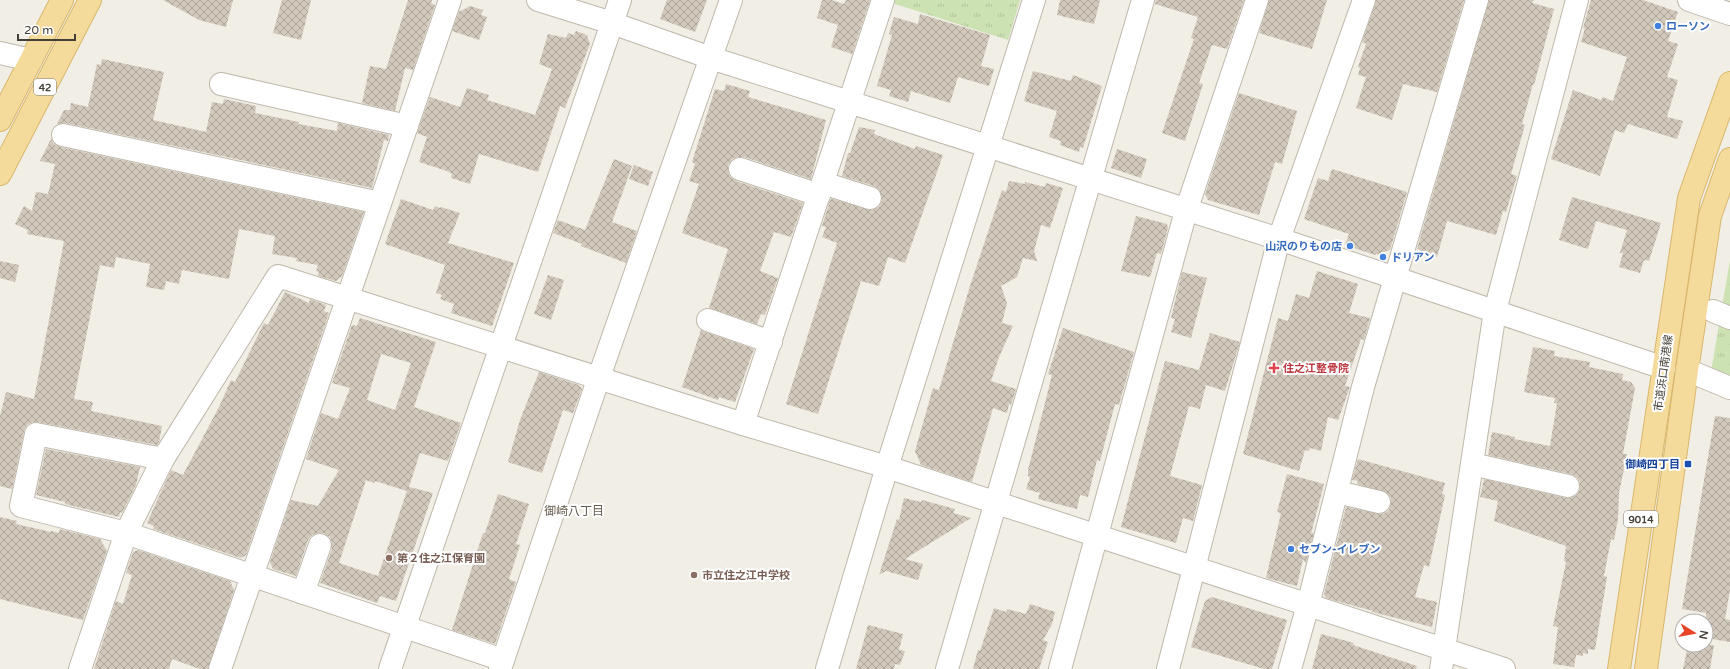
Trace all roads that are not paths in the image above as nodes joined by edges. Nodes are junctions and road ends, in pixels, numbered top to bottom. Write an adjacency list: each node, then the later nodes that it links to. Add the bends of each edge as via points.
1 (62, 0): 19 (main road, 42)
2 (90, 0): 29 (main road, 42)
3 (450, 0): 24 (street)
4 (538, 0): 16 (street)
5 (620, 0): 16 (street)
6 (731, 0): 18 (street)
7 (883, 0): 22 (street)
8 (1034, 0): 26 (street)
9 (1143, 0): 30 (street)
10 (1257, 0): 34 (street)
11 (1364, 0): 35 (street)
12 (1477, 0): 36 (street)
13 (1577, 0): 38 (street)
14 (1689, 0): 15 (street)
15 (1730, 14)
16 (612, 23): 18 (street); 41 (street)
17 (0, 53): 19 (street)
18 (711, 58): 22 (street); 44 (street)
19 (31, 60): 23 (main road, 42)
20 (1730, 83): 42 (main road, 市道浜口南港線 / 9014, via 1689,198)
21 (221, 84): 24 (street)
22 (850, 102): 26 (street); 31 (street)
23 (0, 120)
24 (407, 126): 33 (street)
25 (63, 135): 33 (street)
26 (988, 147): 30 (street); 49 (street)
27 (1730, 159): 43 (main road, 9014, via 1710,216)
28 (740, 169): 31 (street)
29 (0, 174)
30 (1091, 180): 34 (street); 53 (street)
31 (821, 189): 32 (street); 40 (street)
32 (870, 198)
33 (380, 203): 37 (street)
34 (1186, 210): 35 (street); 55 (street)
35 (1279, 239): 36 (street); 57 (street)
36 (1396, 279): 38 (street); 51 (street, via 1363,387)
37 (348, 298): 41 (street); 47 (street, via 278,276); 58 (street)
38 (1495, 311): 42 (street); 48 (street)
39 (708, 320): 40 (street)
40 (771, 342): 46 (street)
41 (502, 346): 44 (street); 61 (street)
42 (1664, 368): 73 (main road, 市道浜口南港線 / 9014)
43 (1687, 370): 45 (street); 74 (main road, 9014)
44 (599, 377): 46 (street); 63 (street)
45 (1730, 388)
46 (743, 424): 49 (street)
47 (162, 459): 54 (street); 54 (street, via 36,434 21,506)
48 (1472, 464): 50 (street); 62 (street)
49 (887, 467): 53 (street); 67 (street)
50 (1568, 486)
51 (1337, 492): 52 (street); 60 (street)
52 (1379, 502)
53 (997, 503): 55 (street); 68 (street)
54 (126, 534): 58 (street); 64 (street)
55 (1097, 536): 57 (street); 69 (street)
56 (320, 545): 59 (street)
57 (1194, 569): 60 (street); 70 (street)
58 (252, 576): 59 (street); 65 (street)
59 (303, 593): 61 (street)
60 (1308, 605): 62 (street); 71 (street)
61 (405, 627): 63 (street); 66 (street)
62 (1443, 659): 72 (street)
63 (502, 665)
64 (80, 669)
65 (220, 669)
66 (390, 669)
67 (827, 669)
68 (947, 669)
69 (1060, 669)
70 (1168, 669)
71 (1290, 669)
72 (1504, 669)
73 (1619, 669)
74 (1646, 669)

